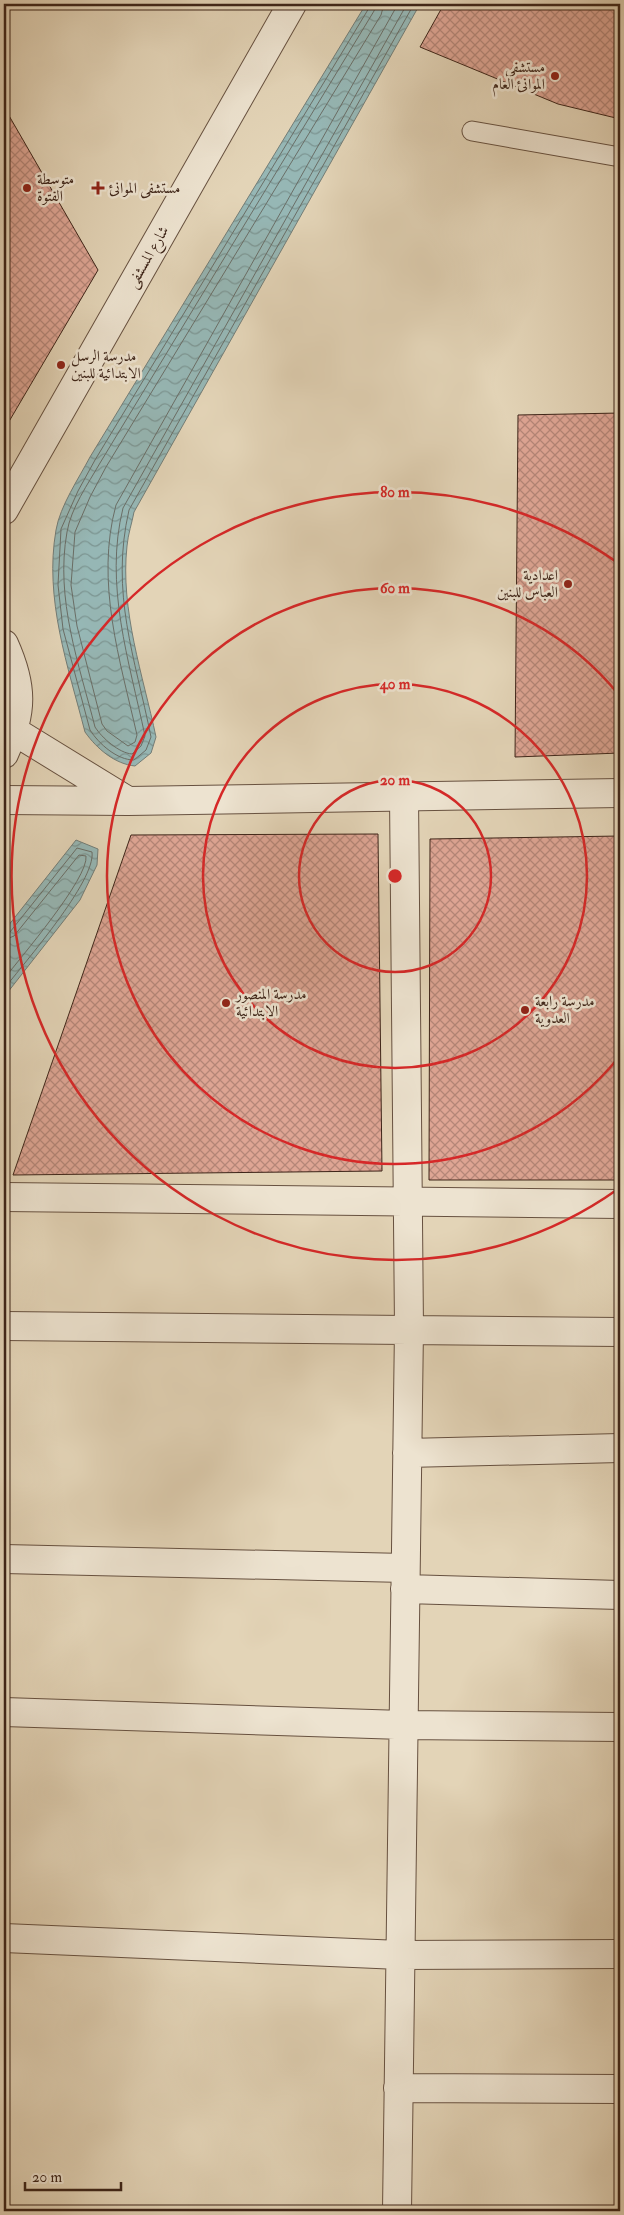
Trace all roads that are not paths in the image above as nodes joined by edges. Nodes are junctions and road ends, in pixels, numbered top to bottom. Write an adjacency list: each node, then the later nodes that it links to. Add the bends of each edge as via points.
1 (292, 4): 4 (street, شارع المسشفى)
2 (472, 131): 3 (lane)
3 (620, 157)
4 (4, 510)
5 (4, 644): 6 (street, via 15,668 19,700)
6 (9, 742): 10 (street)
7 (620, 793): 8 (street)
8 (404, 796): 10 (street); 12 (street)
9 (4, 800): 10 (street)
10 (128, 800)
11 (4, 1198): 12 (street)
12 (407, 1202): 13 (street); 15 (street)
13 (620, 1204)
14 (4, 1326): 15 (street)
15 (409, 1328): 16 (street); 18 (street)
16 (620, 1332)
17 (620, 1448): 18 (street)
18 (407, 1452): 20 (street)
19 (4, 1559): 20 (street)
20 (405, 1578): 21 (street); 23 (street)
21 (620, 1595)
22 (4, 1712): 23 (street)
23 (403, 1725): 24 (street); 27 (street)
24 (620, 1726)
25 (4, 1938): 27 (street)
26 (620, 1954): 27 (street)
27 (400, 1955): 28 (street)
28 (398, 2088): 29 (street); 30 (street)
29 (620, 2089)
30 (397, 2211)

